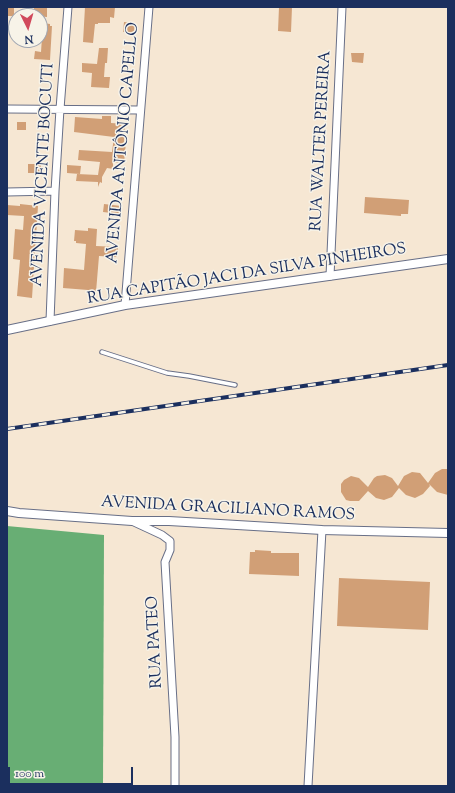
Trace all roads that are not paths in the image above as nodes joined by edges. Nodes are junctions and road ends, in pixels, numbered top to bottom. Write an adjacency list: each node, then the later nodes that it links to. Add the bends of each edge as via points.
1 (68, 7): 5 (street, AVENIDA VICENTE BOCUTI)
2 (149, 7): 6 (street, AVENIDA ANTÔNIO CAPELLO)
3 (342, 7): 10 (street, RUA WALTER PEREIRA)
4 (7, 109): 5 (street)
5 (60, 109): 6 (street); 7 (street, AVENIDA VICENTE BOCUTI)
6 (140, 110): 11 (street, AVENIDA ANTÔNIO CAPELLO)
7 (55, 191): 8 (street); 12 (street, AVENIDA VICENTE BOCUTI)
8 (7, 192)
9 (448, 259): 10 (street, RUA CAPITÃO JACI DA SILVA PINHEIROS)
10 (330, 276): 11 (street, RUA CAPITÃO JACI DA SILVA PINHEIROS)
11 (125, 305): 12 (street, RUA CAPITÃO JACI DA SILVA PINHEIROS)
12 (50, 321): 13 (street, RUA CAPITÃO JACI DA SILVA PINHEIROS)
13 (7, 330)
14 (102, 352): 15 (lane, via 167,373)
15 (235, 385)
16 (7, 511): 17 (street, AVENIDA GRACILIANO RAMOS)
17 (132, 521): 18 (street, AVENIDA GRACILIANO RAMOS); 20 (street, RUA PATEO, via 170,541 170,550 165,562 175,737)
18 (322, 530): 19 (street, AVENIDA GRACILIANO RAMOS); 21 (street)
19 (448, 533)
20 (175, 786)
21 (308, 786)

